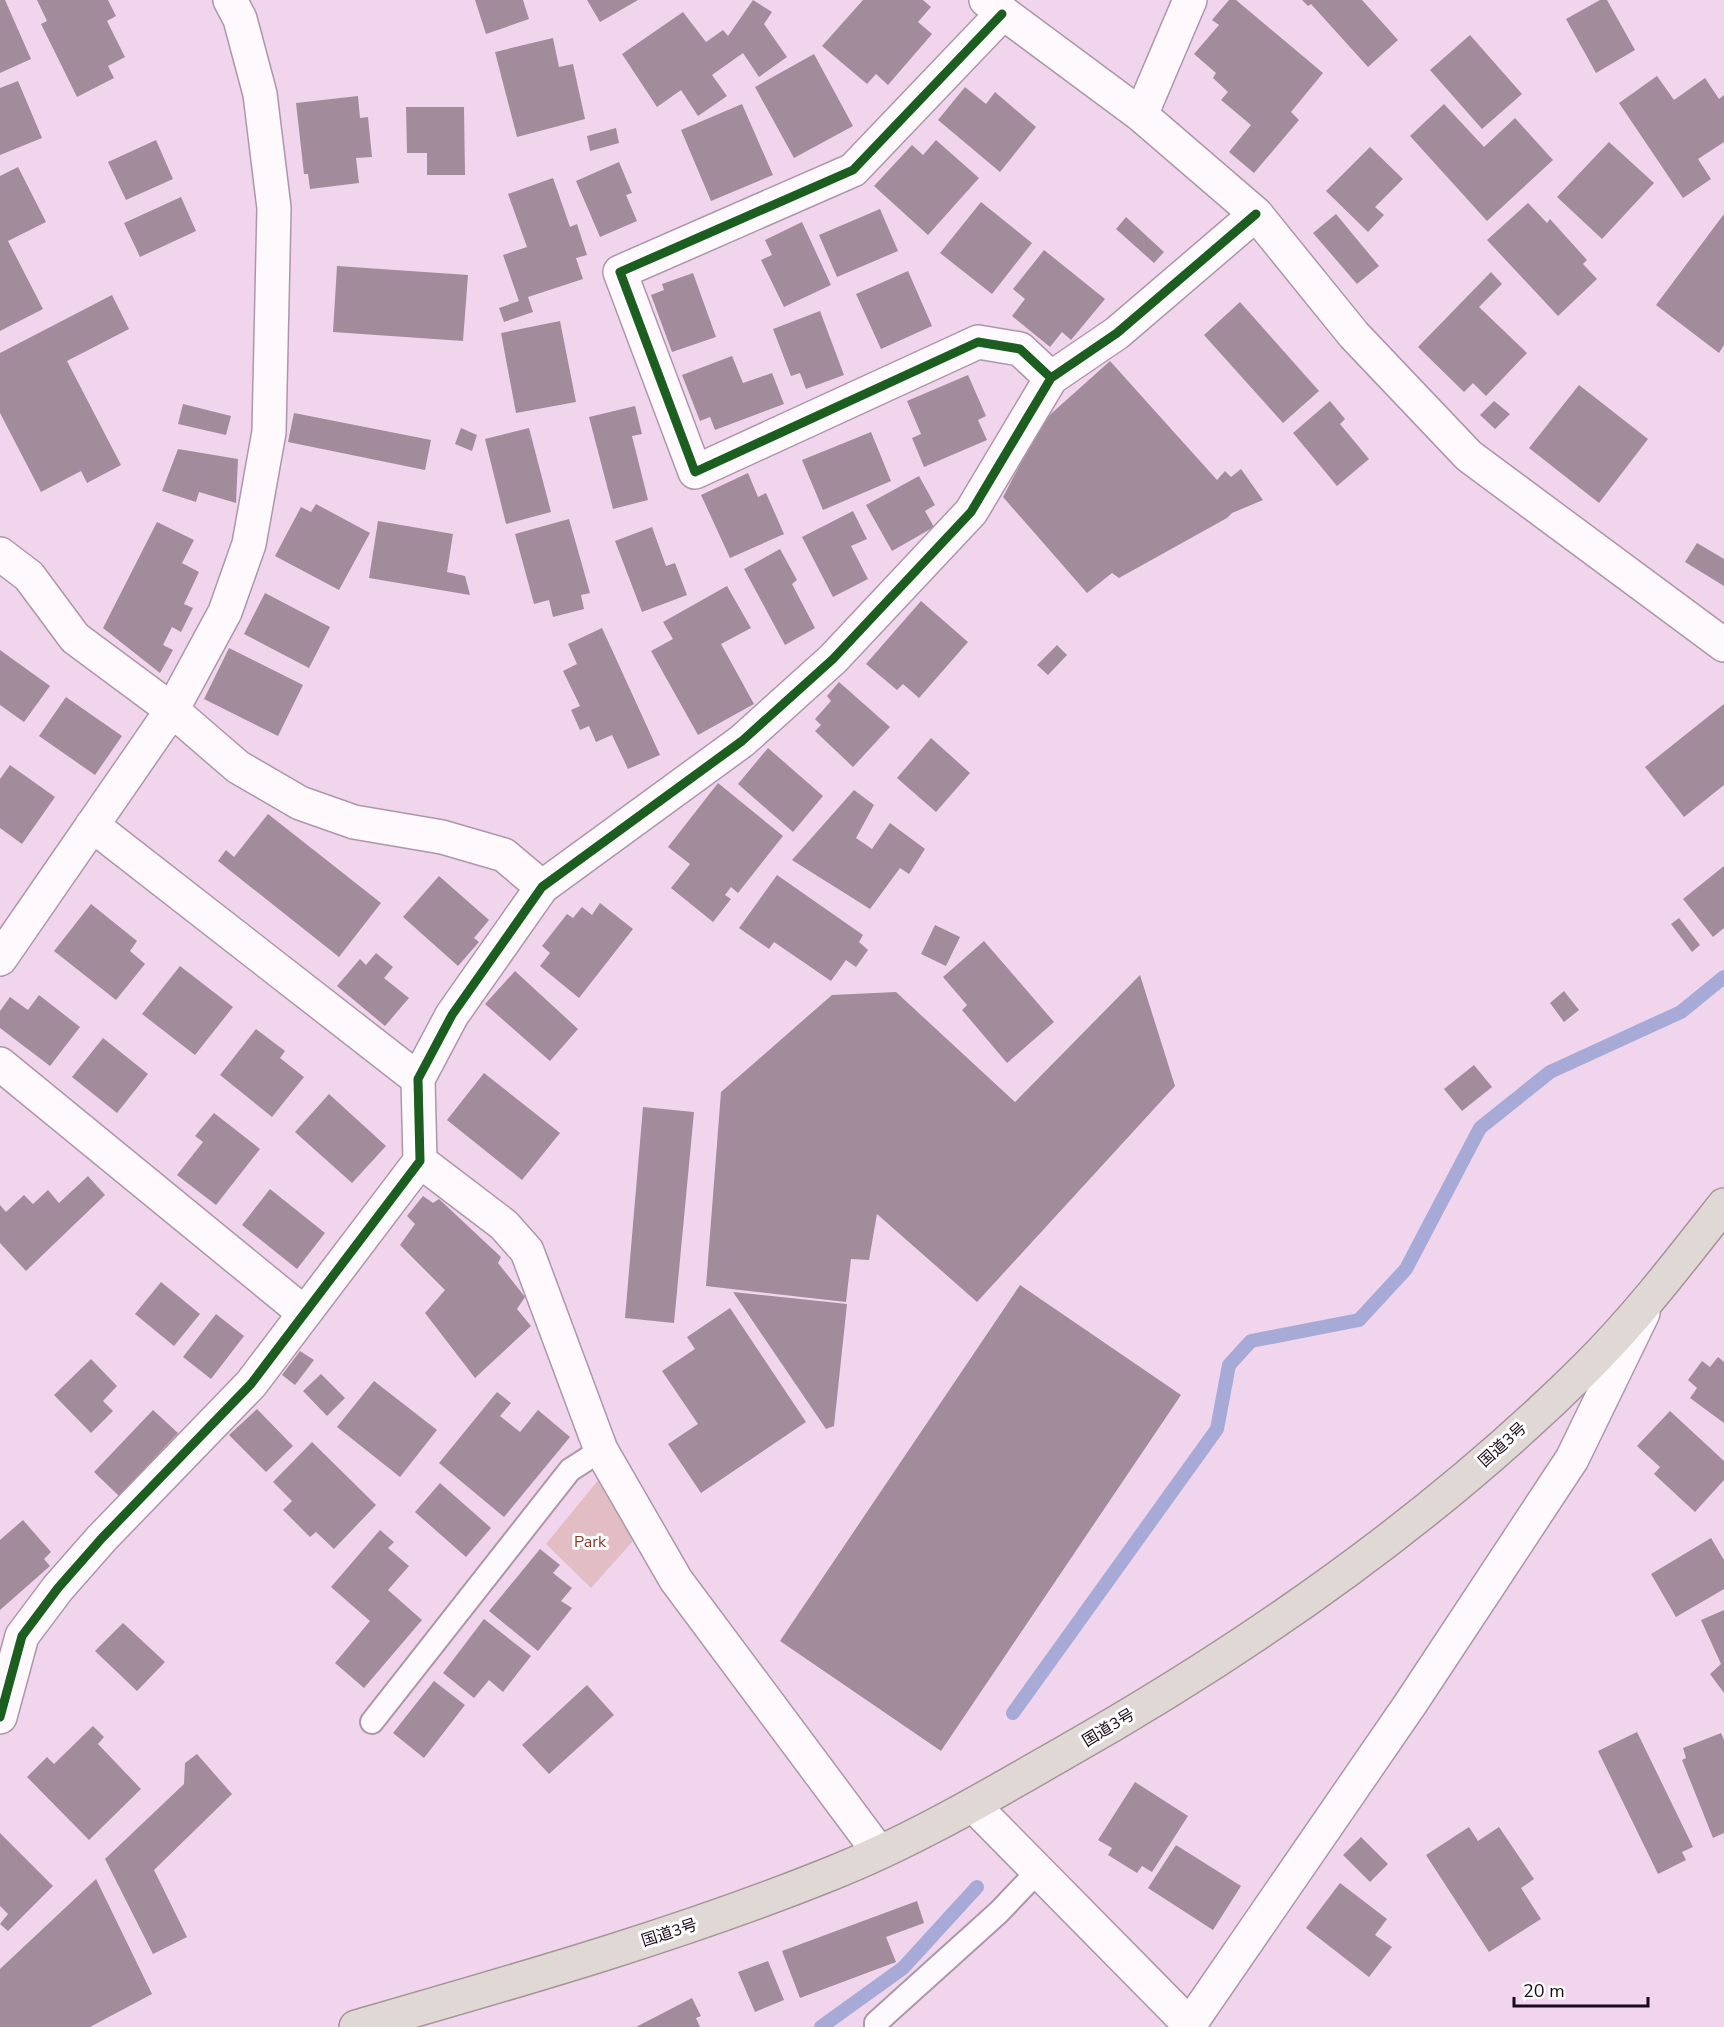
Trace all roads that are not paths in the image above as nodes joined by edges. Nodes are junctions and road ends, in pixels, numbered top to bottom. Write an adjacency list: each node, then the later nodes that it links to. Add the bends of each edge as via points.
1 (230, 0): 9 (street, via 240,19 260,94 274,208 269,432 249,544 225,612)
2 (1190, 0): 4 (street)
3 (994, 7): 4 (street); 6 (street, via 853,170 620,272 695,472 978,342 1020,349)
4 (1141, 115): 5 (street)
5 (1256, 214): 6 (street, via 1117,333); 8 (street, via 1354,335 1469,456)
6 (1051, 378): 11 (street, via 971,512 833,659 742,741)
7 (0, 554): 9 (street, via 29,576 75,638)
8 (1724, 645)
9 (172, 710): 10 (street); 11 (street, via 238,767 300,803 354,822 442,837 504,855)
10 (92, 825): 12 (street); 14 (street)
11 (542, 887): 14 (street, via 452,1015)
12 (0, 959)
13 (0, 1065): 18 (street)
14 (418, 1079): 15 (street)
15 (420, 1161): 18 (street); 19 (street, via 504,1225 527,1251)
16 (1724, 1205): 17 (highway, 国道3号)
17 (1647, 1303): 22 (highway, 国道3号, via 1587,1368 1478,1467 1355,1563 1230,1653); 25 (street, via 1572,1459)
18 (303, 1312): 20 (street, via 251,1384 102,1538 22,1636)
19 (601, 1450): 21 (lane, via 570,1470); 23 (street, via 676,1580)
20 (0, 1718)
21 (372, 1722)
22 (973, 1805): 23 (highway, 国道3号); 24 (street)
23 (878, 1851): 26 (highway, 国道3号, via 834,1873 702,1922)
24 (1038, 1871): 25 (street); 27 (lane, via 999,1912 876,2022)
25 (1190, 2026)
26 (356, 2027)
27 (876, 2027)

